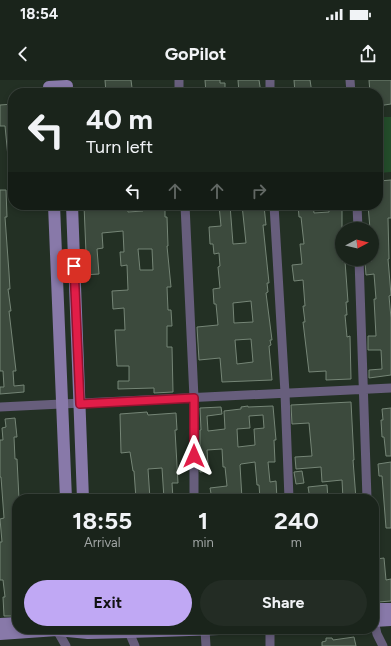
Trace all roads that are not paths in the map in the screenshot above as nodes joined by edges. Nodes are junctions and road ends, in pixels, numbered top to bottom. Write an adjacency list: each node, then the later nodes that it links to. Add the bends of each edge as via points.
1 (67, 86): 2 (main road)
2 (49, 87)
3 (54, 210): 14 (main road)
4 (72, 210): 15 (main road)
5 (184, 210): 13 (street)
6 (274, 210): 12 (street)
7 (357, 210): 8 (street)
8 (358, 222)
9 (359, 266): 11 (street)
10 (391, 388): 11 (street)
11 (364, 390): 12 (street); 21 (street)
12 (285, 394): 13 (street); 20 (street)
13 (194, 398): 15 (street); 19 (street)
14 (62, 404): 15 (street); 16 (street); 17 (main road)
15 (80, 404): 18 (main road)
16 (0, 407)
17 (66, 494)
18 (84, 494)
19 (194, 494)
20 (289, 494)
21 (367, 494)
22 (379, 609): 23 (main road)
23 (391, 609)
24 (391, 620): 25 (main road)
25 (379, 621)
26 (12, 623): 27 (main road)
27 (0, 624)
28 (12, 633): 29 (main road)
29 (0, 634)
30 (59, 634): 35 (street)
31 (130, 634): 36 (street)
32 (205, 634): 37 (street)
33 (270, 634): 38 (street)
34 (377, 634): 39 (street)
35 (66, 646)
36 (135, 646)
37 (206, 646)
38 (270, 646)
39 (383, 646)

